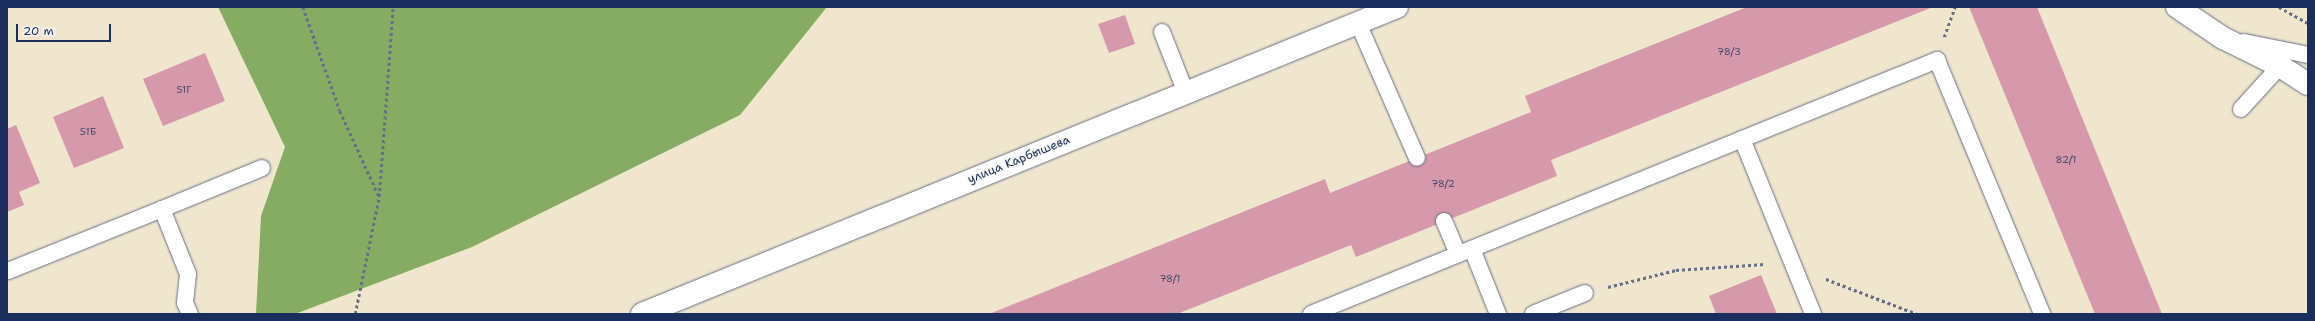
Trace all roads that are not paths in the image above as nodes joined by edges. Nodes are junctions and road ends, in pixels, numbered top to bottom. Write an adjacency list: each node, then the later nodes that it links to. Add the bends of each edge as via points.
1 (1396, 7): 3 (street, улица Карбышева)
2 (2177, 7): 5 (street)
3 (1358, 23): 9 (street, улица Карбышева); 12 (lane)
4 (1162, 32): 9 (lane)
5 (2223, 38): 6 (lane); 7 (street)
6 (2308, 55)
7 (2280, 66): 8 (street); 10 (lane)
8 (2308, 84)
9 (1186, 93): 20 (street, улица Карбышева)
10 (2241, 109)
11 (1742, 139): 16 (lane); 24 (lane); 25 (lane, via 1937,60)
12 (1417, 158)
13 (262, 168): 14 (lane)
14 (162, 209): 17 (lane); 19 (lane, via 188,274 185,303)
15 (1444, 221): 16 (lane)
16 (1465, 252): 21 (lane); 22 (lane)
17 (8, 271)
18 (1585, 292): 23 (lane)
19 (190, 314)
20 (642, 314)
21 (1311, 314)
22 (1498, 314)
23 (1533, 314)
24 (1813, 314)
25 (2042, 314)

